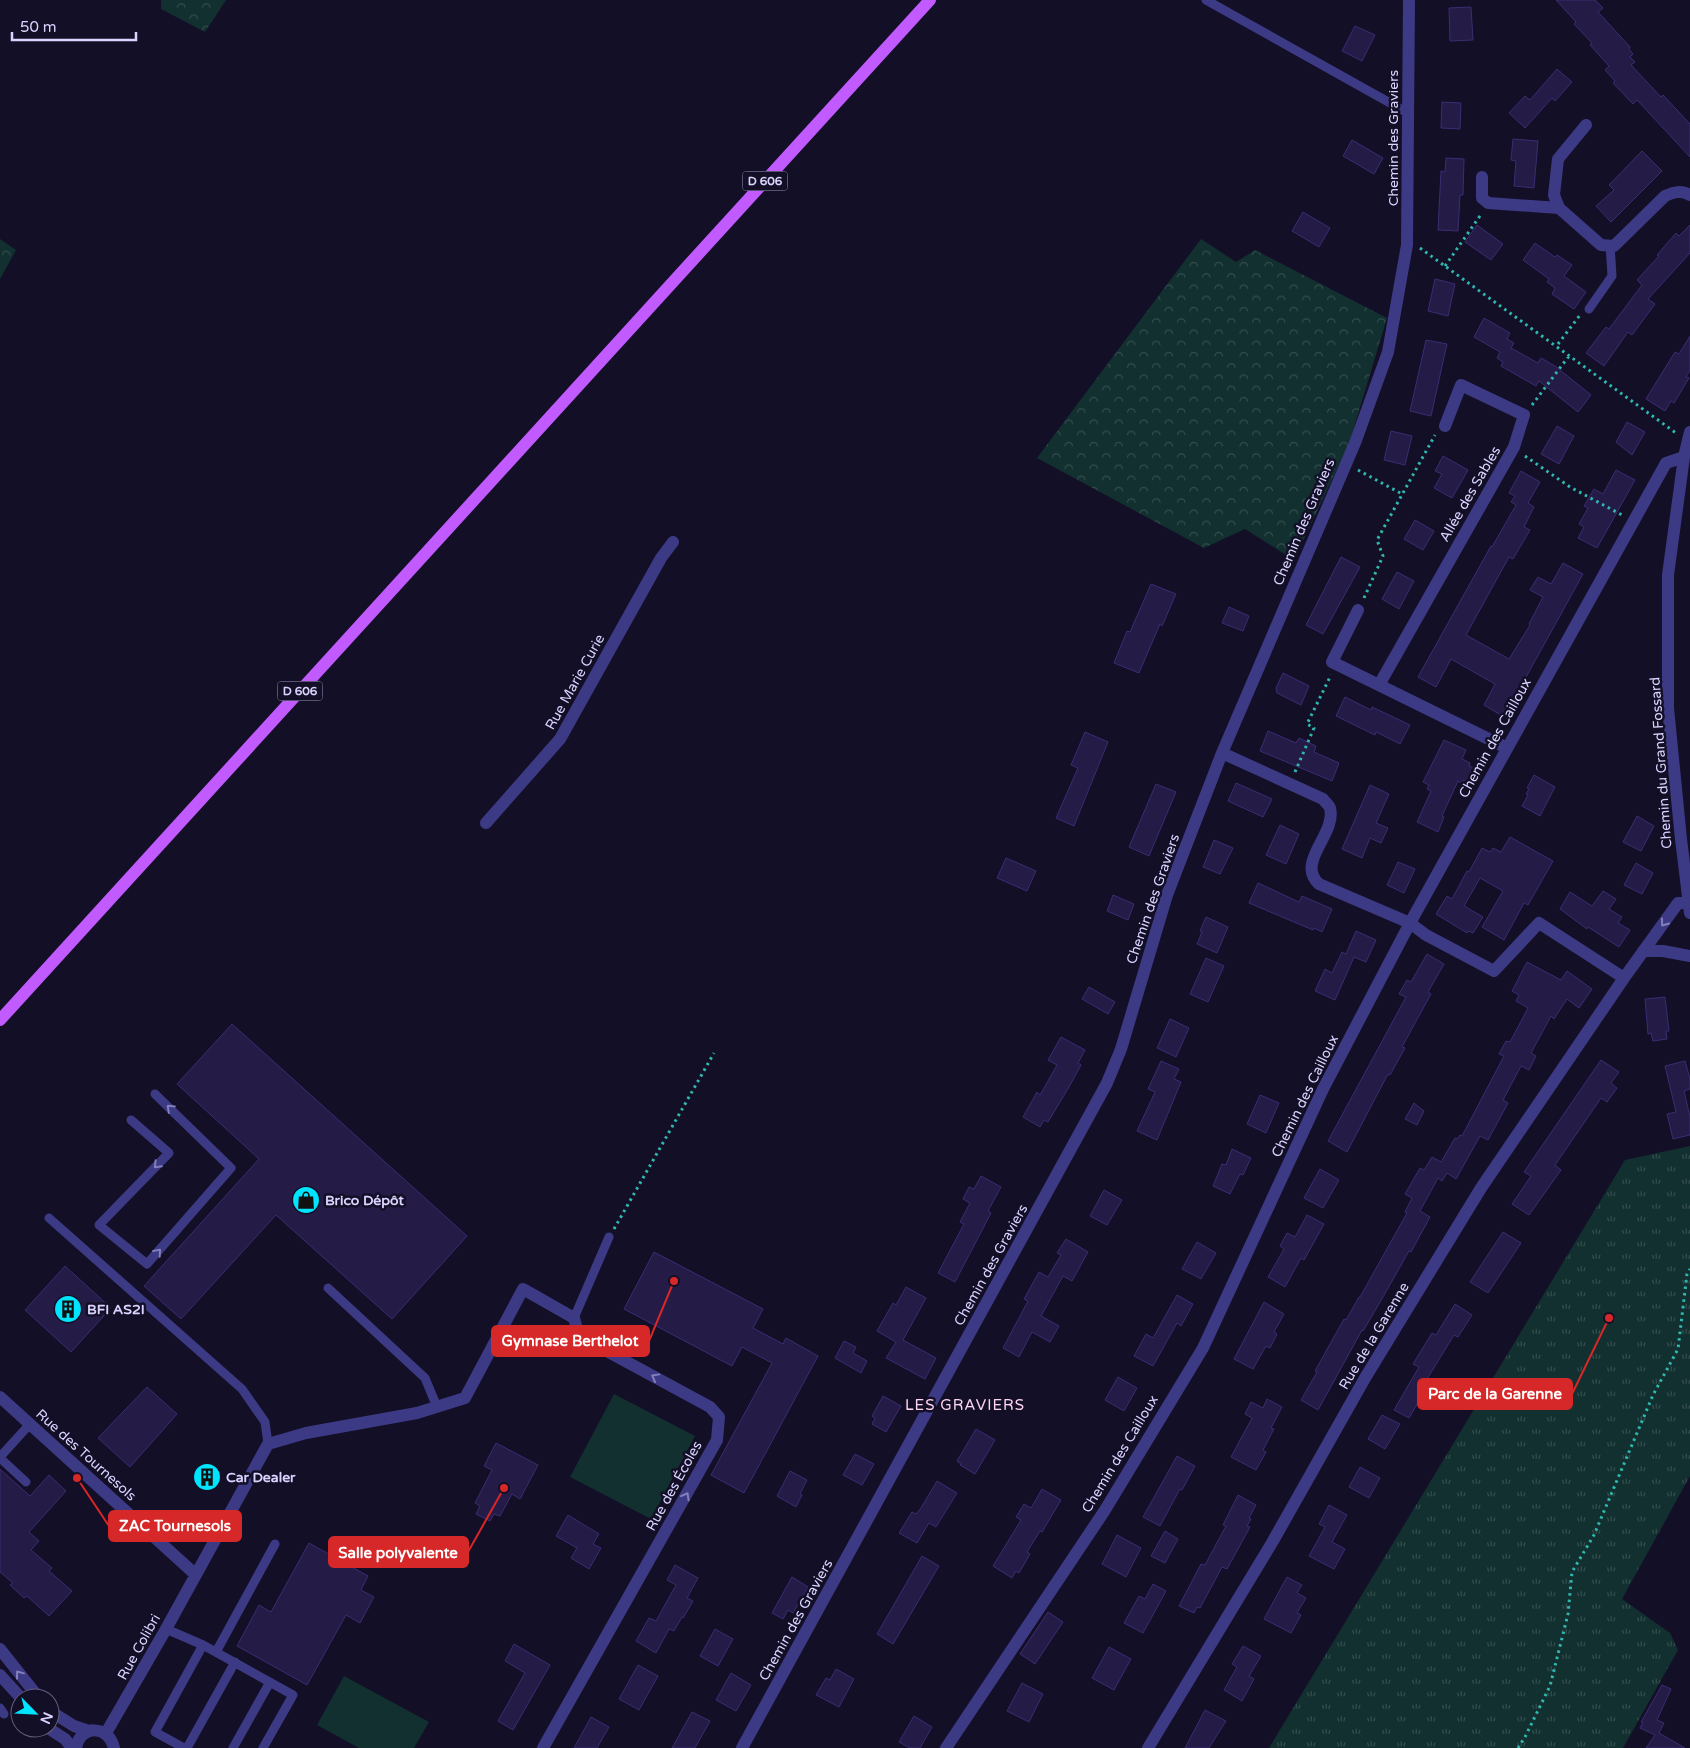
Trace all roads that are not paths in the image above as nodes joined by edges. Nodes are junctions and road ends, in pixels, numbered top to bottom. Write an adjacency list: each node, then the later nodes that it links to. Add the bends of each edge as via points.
1 (930, 0): 26 (main road, D 606)
2 (1206, 0): 4 (lane)
3 (1409, 0): 4 (street, Chemin des Graviers)
4 (1408, 113): 18 (street, Chemin des Graviers, via 1407,245 1388,352 1346,464)
5 (1586, 125): 8 (street, via 1558,159 1554,195)
6 (1482, 177): 8 (street, via 1482,198 1488,203)
7 (1690, 195): 9 (street, via 1676,191 1665,196 1614,246)
8 (1559, 208): 9 (street, via 1601,245)
9 (1610, 245): 10 (lane, via 1612,276)
10 (1588, 309)
11 (1445, 426): 16 (street, Allée des Sables, via 1461,384 1524,415 1514,448)
12 (1689, 435): 13 (street, Chemin du Grand Fossard)
13 (1684, 457): 17 (street, Chemin des Cailloux, via 1666,463); 20 (street, Chemin du Grand Fossard, via 1668,575 1668,708)
14 (673, 542): 19 (street, Rue Marie Curie, via 560,739)
15 (1358, 610): 16 (street, via 1332,662)
16 (1379, 685): 17 (street)
17 (1507, 748): 22 (street, Chemin des Cailloux)
18 (1222, 753): 22 (street, via 1323,799 1330,808 1330,820 1311,866 1312,878 1319,884); 60 (street, Chemin des Graviers, via 1167,896 1121,1049 1107,1083)
19 (486, 823)
20 (1685, 837): 21 (street, Chemin du Grand Fossard)
21 (1689, 908): 23 (street, Rue de la Garenne, one-way to 23, via 1678,903)
22 (1410, 923): 25 (street, via 1426,935 1494,970 1539,924); 61 (street, Chemin des Cailloux, via 1323,1089 1203,1348 1105,1510)
23 (1643, 951): 24 (street); 25 (street, Rue de la Garenne)
24 (1690, 956)
25 (1624, 978): 62 (street, Rue de la Garenne, via 1476,1196)
26 (0, 1020)
27 (155, 1094): 28 (lane, one-way to 27, via 169,1153 99,1224 147,1264 231,1168)
28 (131, 1120)
29 (50, 1218): 36 (lane, via 242,1389 265,1422)
30 (609, 1237): 32 (lane)
31 (328, 1288): 34 (lane, via 426,1378)
32 (574, 1318): 34 (street, via 523,1289 465,1398); 59 (street, Rue des Écoles, one-way to 32, via 717,1440 719,1417 710,1407 579,1336)
33 (0, 1397): 35 (street, Rue des Tournesols)
34 (437, 1407): 36 (street, via 306,1433)
35 (29, 1425): 37 (lane); 40 (street, Rue des Tournesols)
36 (268, 1444): 40 (street, Rue Colibri)
37 (0, 1457): 38 (lane)
38 (26, 1482)
39 (275, 1544): 44 (lane)
40 (196, 1575): 41 (street, Rue Colibri)
41 (166, 1629): 42 (lane); 52 (street, Rue Colibri)
42 (203, 1645): 44 (lane); 56 (lane, via 155,1732)
43 (0, 1649): 49 (street, one-way to 43)
44 (216, 1652): 45 (lane)
45 (234, 1662): 47 (lane); 56 (lane)
46 (0, 1675): 48 (street)
47 (270, 1682): 57 (lane); 58 (lane, via 293,1695)
48 (11, 1688)
49 (31, 1688)
50 (60, 1717): 51 (street)
51 (89, 1731): 52 (street); 54 (street, via 83,1734)
52 (106, 1733): 55 (street)
53 (60, 1736): 54 (street)
54 (74, 1748)
55 (114, 1748)
56 (185, 1748)
57 (233, 1748)
58 (263, 1748)
59 (543, 1748)
60 (742, 1748)
61 (946, 1748)
62 (1148, 1748)

